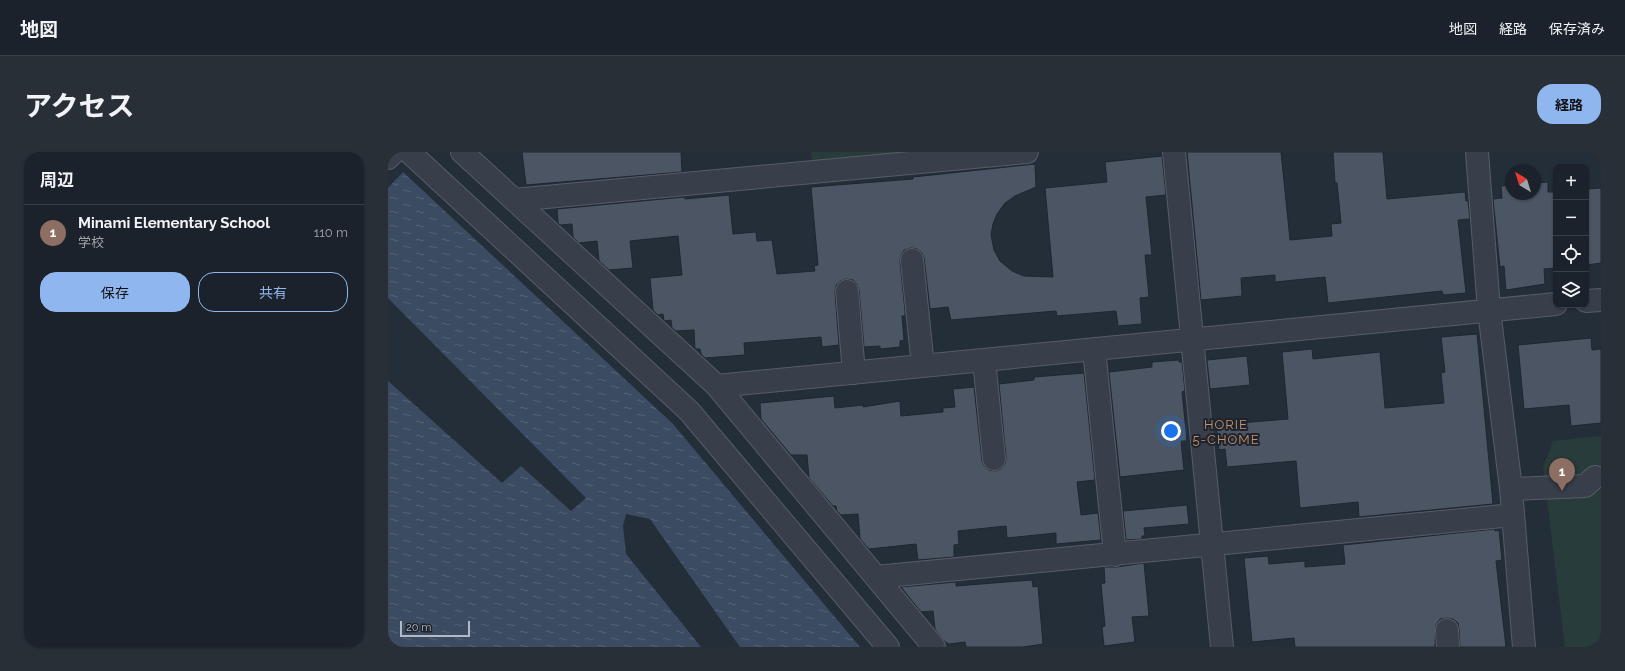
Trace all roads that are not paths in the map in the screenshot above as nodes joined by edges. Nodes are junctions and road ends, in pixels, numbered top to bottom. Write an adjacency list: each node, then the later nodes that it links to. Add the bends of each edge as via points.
1 (394, 152): 7 (street)
2 (409, 152): 28 (street, via 689,410)
3 (462, 152): 8 (street)
4 (1027, 152): 8 (street)
5 (1174, 152): 15 (street)
6 (1477, 152): 14 (street)
7 (388, 158)
8 (514, 200): 20 (street)
9 (912, 260): 18 (street)
10 (847, 291): 19 (street)
11 (1601, 300): 12 (street)
12 (1589, 301)
13 (1553, 304): 14 (street)
14 (1489, 310): 15 (street); 23 (street)
15 (1192, 339): 16 (street); 25 (street)
16 (1094, 349): 17 (street); 26 (street)
17 (984, 360): 18 (street); 21 (street)
18 (923, 366): 19 (street)
19 (854, 372): 20 (street)
20 (717, 386): 27 (street)
21 (994, 460)
22 (1595, 477): 23 (street, via 1585,486)
23 (1511, 489): 24 (street)
24 (1513, 515): 25 (street); 31 (street)
25 (1212, 546): 26 (street); 30 (street)
26 (1115, 555): 27 (street)
27 (876, 577): 29 (street)
28 (888, 647)
29 (934, 647)
30 (1222, 647)
31 (1524, 647)

